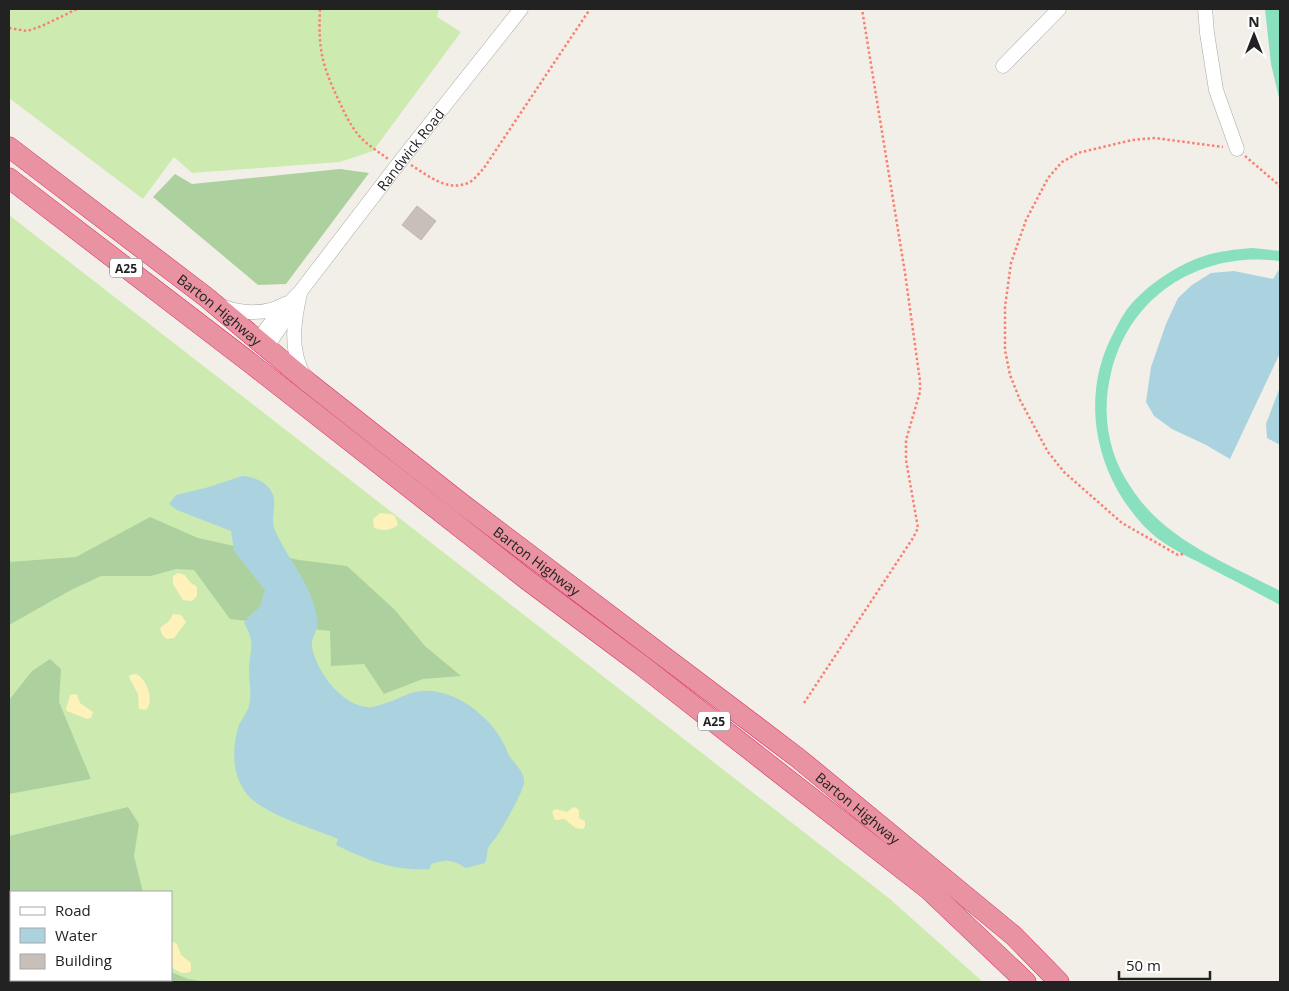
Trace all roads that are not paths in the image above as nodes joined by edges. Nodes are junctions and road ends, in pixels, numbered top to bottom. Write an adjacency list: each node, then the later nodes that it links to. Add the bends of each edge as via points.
1 (521, 9): 8 (street, Randwick Road)
2 (1059, 9): 4 (street)
3 (1205, 9): 6 (street, via 1216,90)
4 (1003, 66)
5 (9, 147): 9 (highway, Barton Highway / A25)
6 (1237, 149)
7 (9, 178): 11 (highway, Barton Highway / A25)
8 (300, 292): 9 (street, via 282,306 256,312 229,309); 10 (street, Randwick Road, via 286,320); 12 (street, via 294,341 297,362)
9 (206, 297): 10 (highway, Barton Highway / A25)
10 (262, 343): 11 (highway, Randwick Road); 12 (highway, Barton Highway / A25)
11 (248, 361): 13 (highway, Barton Highway / A25, via 928,889)
12 (306, 380): 14 (highway, Barton Highway / A25, via 461,503 798,758 1014,936)
13 (1026, 982)
14 (1059, 982)

